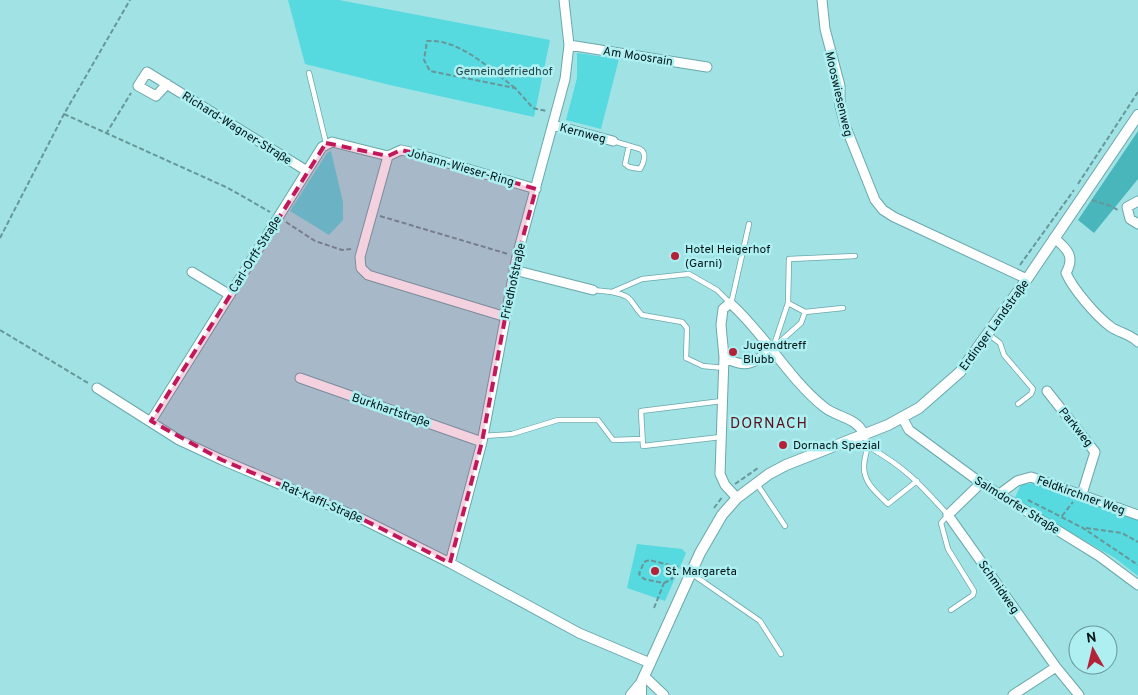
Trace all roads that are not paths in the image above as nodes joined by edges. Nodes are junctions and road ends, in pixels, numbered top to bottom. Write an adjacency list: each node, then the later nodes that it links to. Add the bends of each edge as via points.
1 (564, 0): 3 (street, Friedhofstraße)
2 (822, 0): 22 (street, Mooswiesenweg, via 825,29 840,86 844,125 875,200 1001,261)
3 (569, 45): 4 (street, Am Moosrain); 8 (street, Friedhofstraße, via 565,79)
4 (707, 67)
5 (309, 74): 10 (lane)
6 (167, 84): 6 (street, Richard-Wagner-Straße, via 147,72 138,86 156,96); 13 (street, Richard-Wagner-Straße)
7 (1138, 114): 18 (street, Erdinger Landstraße, via 1079,191)
8 (553, 125): 9 (street, Kernweg); 14 (street, Friedhofstraße)
9 (613, 141): 11 (lane)
10 (326, 143): 12 (street, via 340,143); 13 (street, Carl-Orff-Straße)
11 (629, 146): 11 (lane, via 644,152 640,169 625,164)
12 (388, 156): 14 (street, Johann-Wieser-Ring, via 401,150 410,152); 30 (street, Johann-Wieser-Ring, via 361,252 361,268 368,275)
13 (307, 171): 25 (street, Carl-Orff-Straße)
14 (536, 189): 20 (street, Friedhofstraße)
15 (1138, 201): 17 (street, via 1127,208 1130,219)
16 (749, 224): 26 (lane)
17 (1138, 224)
18 (1054, 238): 22 (street, Erdinger Landstraße); 32 (street, via 1071,256 1066,273 1071,284 1112,327)
19 (855, 256): 27 (lane, via 789,260)
20 (514, 270): 23 (street); 30 (street, Friedhofstraße)
21 (192, 272): 25 (street)
22 (1027, 279): 31 (street, Erdinger Landstraße)
23 (594, 290): 24 (lane)
24 (612, 292): 26 (lane, via 642,279 689,274 717,290); 35 (lane, via 626,295 642,315 682,322 687,328 686,358 703,366)
25 (230, 295): 42 (street, Carl-Orff-Straße)
26 (730, 303): 33 (street, via 750,320); 34 (street, via 723,310 722,317)
27 (788, 304): 29 (lane); 33 (lane)
28 (843, 308): 29 (lane)
29 (805, 312): 33 (lane, via 801,323)
30 (506, 317): 45 (street, Friedhofstraße)
31 (988, 334): 40 (lane, via 1000,343 1004,355 1033,389); 41 (street, Erdinger Landstraße, via 960,372 923,405)
32 (1138, 342)
33 (773, 348): 34 (street, via 756,362 737,365); 43 (street, via 781,364 826,408 848,418 861,427)
34 (724, 357): 35 (street)
35 (724, 368): 39 (street)
36 (300, 378): 45 (street, Burkhartstraße)
37 (97, 388): 42 (street, Rat-Kaffl-Straße)
38 (1047, 391): 51 (street, Parkweg, via 1096,452)
39 (722, 401): 44 (street); 46 (lane, via 641,410)
40 (1018, 404)
41 (902, 417): 43 (street, Erdinger Landstraße); 50 (street, Salmdorfer Straße, via 909,430)
42 (151, 421): 57 (street, Rat-Kaffl-Straße, via 179,440 362,519)
43 (864, 434): 47 (lane); 49 (street, Erdinger Landstraße, via 786,465)
44 (721, 437): 46 (lane, via 642,446); 53 (street, via 720,474)
45 (482, 439): 46 (lane, via 558,420 598,420 613,440); 57 (street, Friedhofstraße)
46 (642, 439)
47 (869, 447): 48 (lane, via 894,461); 48 (lane, via 864,465 868,482 888,504)
48 (917, 481): 54 (lane)
49 (756, 483): 53 (street, Erdinger Landstraße); 56 (lane)
50 (981, 483): 52 (street, Salmdorfer Straße); 54 (street)
51 (1081, 494): 52 (street, Feldkirchner Weg, via 1031,477 1016,481); 55 (street, Feldkirchner Weg)
52 (998, 495): 59 (street, Salmdorfer Straße, via 1099,556)
53 (737, 498): 58 (street, Erdinger Landstraße, via 710,534)
54 (948, 515): 60 (lane, via 941,523 948,549 974,591); 63 (street, Schmidweg)
55 (1138, 515)
56 (785, 526)
57 (450, 563): 62 (street, Rat-Kaffl-Straße, via 579,633)
58 (690, 574): 61 (lane, via 760,621); 62 (street, Erdinger Landstraße)
59 (1138, 586)
60 (951, 610)
61 (781, 654)
62 (650, 663): 64 (street, Erdinger Landstraße)
63 (1056, 667): 68 (street); 69 (street, Schmidweg)
64 (643, 679): 65 (street, Erdinger Landstraße); 66 (street, Erdinger Landstraße); 67 (street)
65 (631, 695)
66 (642, 695)
67 (664, 695)
68 (1013, 695)
69 (1079, 695)

